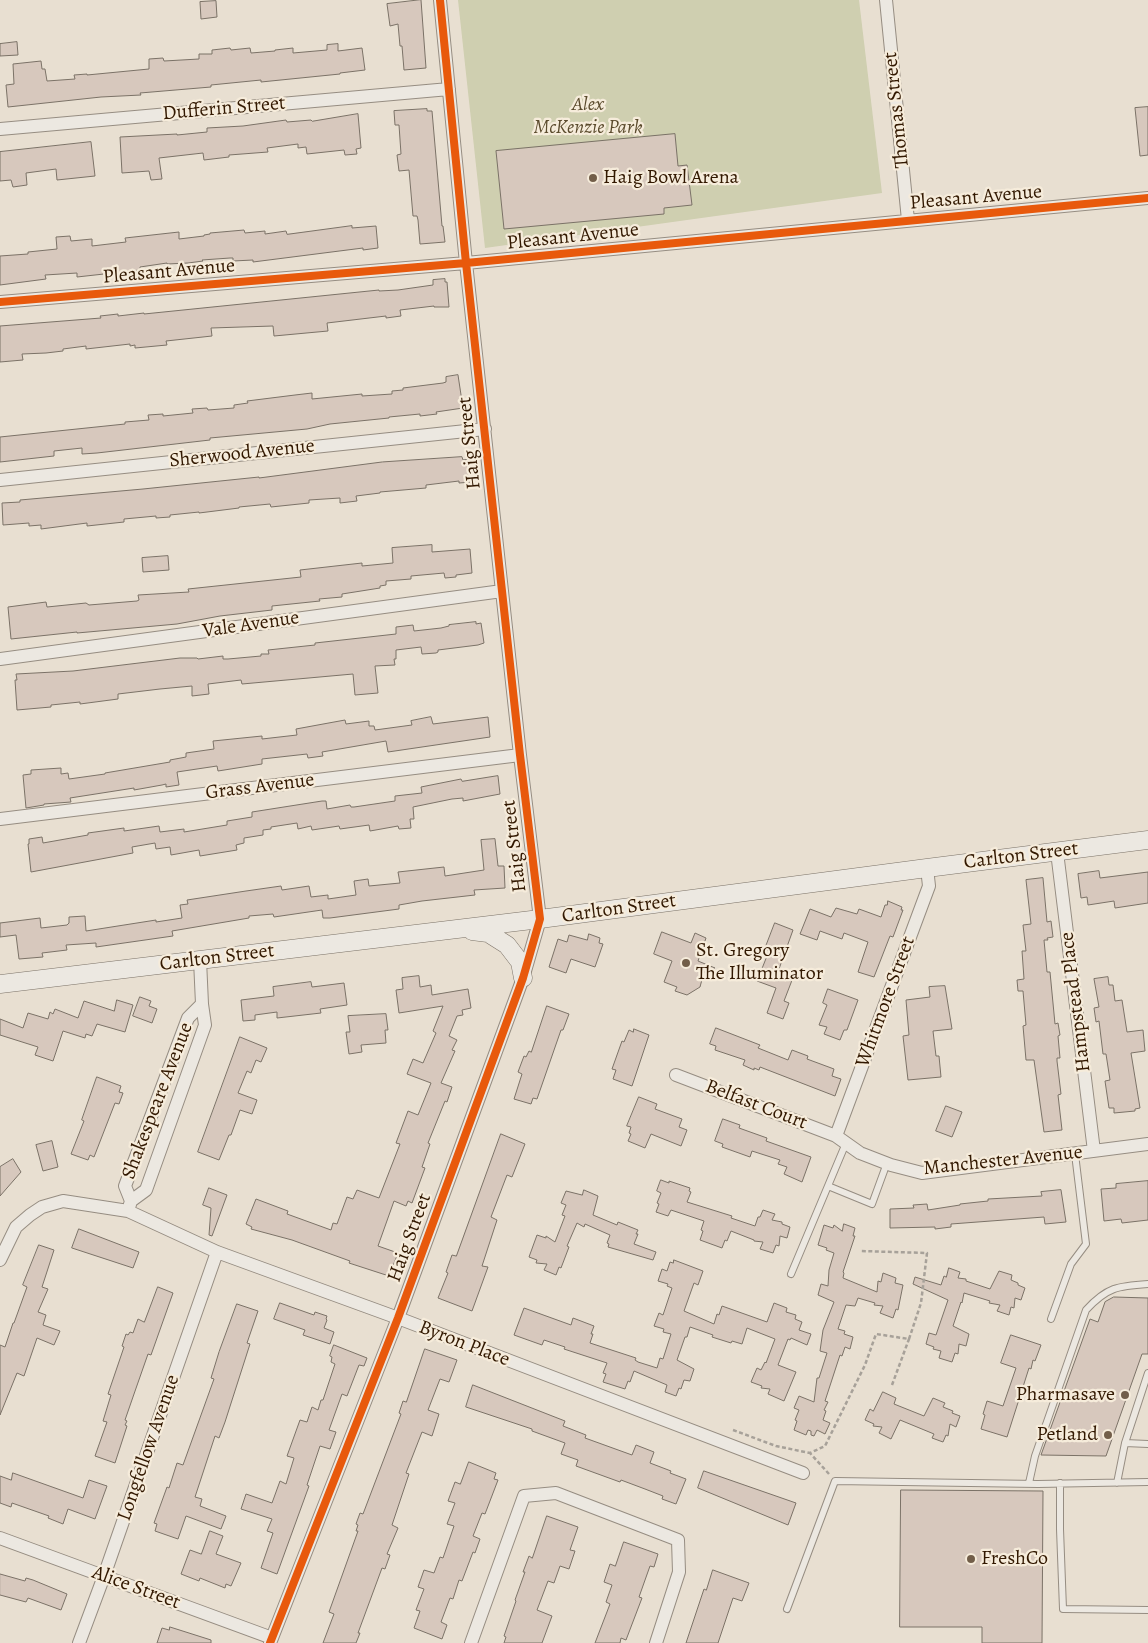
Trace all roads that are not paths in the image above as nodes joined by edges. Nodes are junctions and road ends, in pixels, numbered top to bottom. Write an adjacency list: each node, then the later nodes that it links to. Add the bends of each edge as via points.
1 (440, 0): 3 (street, Haig Street)
2 (886, 0): 6 (street, Thomas Street)
3 (448, 89): 4 (street, Dufferin Street); 7 (street, Haig Street)
4 (0, 129)
5 (1148, 198): 6 (street, Pleasant Avenue)
6 (908, 220): 7 (street, Pleasant Avenue)
7 (466, 263): 8 (street, Pleasant Avenue); 9 (street, Haig Street)
8 (0, 302)
9 (484, 429): 10 (street, Sherwood Avenue); 11 (street, Haig Street)
10 (0, 480)
11 (502, 591): 12 (street, Vale Avenue); 13 (street, Haig Street)
12 (0, 659)
13 (520, 754): 14 (street, Grass Avenue); 18 (street, Haig Street)
14 (0, 819)
15 (1148, 840): 16 (main road, Carlton Street)
16 (1057, 852): 17 (main road, Carlton Street); 27 (street, Hampstead Place)
17 (927, 868): 18 (main road, Carlton Street); 25 (street, Whitmore Street, via 929,886)
18 (540, 919): 19 (main road, Carlton Street); 21 (street, Haig Street)
19 (454, 929): 20 (main road, Carlton Street); 21 (main road, via 488,933 507,945 520,962)
20 (200, 960): 22 (main road, Carlton Street); 23 (street, Shakespeare Avenue)
21 (523, 978): 36 (street, Haig Street)
22 (0, 984)
23 (202, 1004): 31 (street, Shakespeare Avenue, via 205,1025 146,1190); 31 (street, Shakespeare Avenue, via 188,1018 125,1186)
24 (676, 1075): 25 (street, Belfast Court)
25 (841, 1140): 29 (street, Manchester Avenue, via 860,1153); 30 (lane)
26 (1148, 1144): 27 (street, Manchester Avenue)
27 (1094, 1151): 28 (street, Manchester Avenue)
28 (1075, 1154): 29 (street, Manchester Avenue, via 922,1173); 37 (lane, via 1086,1244 1071,1264)
29 (887, 1163): 30 (lane, via 872,1204)
30 (828, 1186): 34 (lane)
31 (130, 1206): 32 (street, Byron Place); 33 (street, via 63,1201 42,1207 16,1227)
32 (217, 1252): 36 (street, Byron Place); 49 (street, Longfellow Avenue)
33 (0, 1260)
34 (791, 1274)
35 (1148, 1284): 45 (lane, via 1121,1286 1108,1291 1086,1310 1035,1456)
36 (398, 1318): 43 (street, Byron Place); 52 (street, Haig Street)
37 (1051, 1319)
38 (1148, 1373): 39 (lane)
39 (1139, 1404): 40 (lane); 41 (lane)
40 (1148, 1404)
41 (1125, 1443): 42 (lane); 47 (lane)
42 (1148, 1444)
43 (803, 1473)
44 (1148, 1482): 47 (lane)
45 (1029, 1483): 46 (lane); 50 (lane, via 835,1481)
46 (1060, 1483): 47 (lane); 51 (lane, via 1063,1609)
47 (1117, 1483)
48 (0, 1538): 49 (street, Alice Street)
49 (104, 1576): 52 (street, Alice Street); 53 (street, Longfellow Avenue)
50 (788, 1609)
51 (1148, 1610)
52 (271, 1640)
53 (79, 1643)
54 (471, 1643): 55 (street, via 524,1496 556,1493 678,1540 678,1572)
55 (656, 1643)

